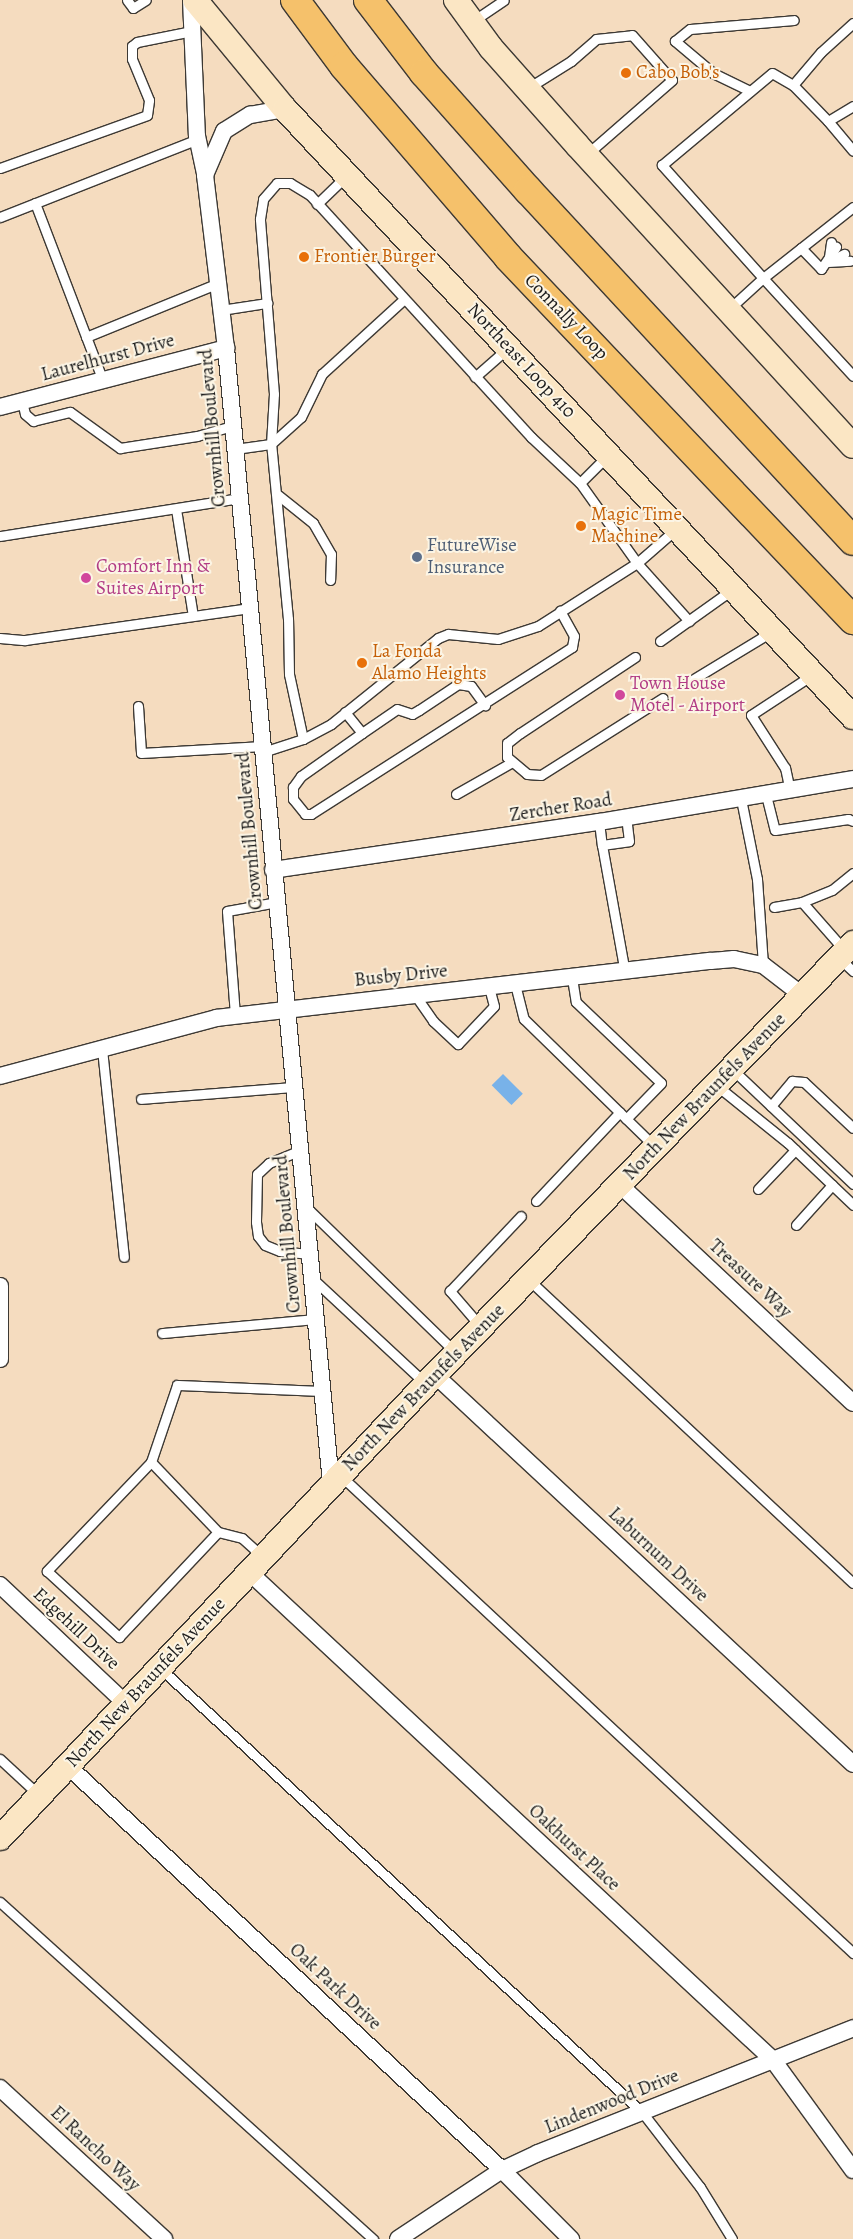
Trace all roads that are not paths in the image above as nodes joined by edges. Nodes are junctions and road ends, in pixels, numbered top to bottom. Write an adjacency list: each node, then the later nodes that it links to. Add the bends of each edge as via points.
1 (127, 0): 2 (lane, via 133,8)
2 (146, 0)
3 (191, 0): 12 (street, Crownhill Boulevard)
4 (195, 0): 17 (main road, Northeast Loop 410)
5 (295, 0): 65 (highway, Connally Loop, via 344,66 508,257)
6 (368, 0): 58 (highway, via 424,73 528,190)
7 (456, 0): 10 (main road)
8 (504, 0): 10 (lane)
9 (794, 20): 15 (lane, via 690,29 675,41 713,73)
10 (472, 21): 14 (main road)
11 (853, 23): 13 (lane, via 821,52)
12 (192, 32): 19 (street, Crownhill Boulevard); 22 (lane, via 137,42 132,46 132,60 149,100 147,115)
13 (793, 85): 15 (lane, via 772,73); 18 (lane)
14 (527, 88): 21 (main road); 21 (lane, via 571,61 596,39 632,35 672,80)
15 (750, 91): 33 (lane, via 662,165)
16 (853, 106): 18 (lane)
17 (285, 109): 23 (street, via 250,115 224,131); 24 (main road, Northeast Loop 410)
18 (828, 121): 20 (lane)
19 (198, 139): 23 (street, Crownhill Boulevard); 25 (lane)
20 (853, 151)
21 (586, 155): 38 (main road)
22 (0, 168)
23 (205, 174): 34 (street, Crownhill Boulevard)
24 (347, 175): 26 (lane); 41 (main road, Northeast Loop 410)
25 (35, 204): 28 (lane); 39 (lane)
26 (317, 204): 35 (lane); 36 (lane, via 290,183 277,183 263,198 260,219)
27 (853, 207): 30 (lane)
28 (0, 217)
29 (834, 245): 32 (lane)
30 (801, 248): 32 (lane, via 821,269); 33 (lane)
31 (847, 258): 32 (lane)
32 (828, 262)
33 (763, 278): 38 (lane); 42 (lane)
34 (218, 283): 37 (street, Crownhill Boulevard); 39 (lane)
35 (404, 299): 43 (lane); 48 (lane, via 322,374 302,417)
36 (267, 304): 37 (lane); 48 (lane, via 274,394)
37 (221, 310): 40 (street, Crownhill Boulevard)
38 (728, 310): 49 (main road)
39 (86, 337): 44 (lane)
40 (226, 348): 44 (street, Laurelhurst Drive); 47 (street, Crownhill Boulevard)
41 (508, 348): 43 (lane); 51 (main road, Northeast Loop 410)
42 (853, 376)
43 (475, 377): 52 (lane)
44 (103, 381): 45 (street, Laurelhurst Drive)
45 (22, 401): 46 (street, Laurelhurst Drive); 47 (lane, via 25,414 33,421 70,412 120,448 197,436)
46 (0, 407)
47 (233, 426): 50 (street, Crownhill Boulevard)
48 (271, 444): 50 (lane); 53 (lane)
49 (853, 446)
50 (235, 449): 54 (street, Crownhill Boulevard)
51 (609, 454): 52 (lane); 56 (main road, Northeast Loop 410)
52 (580, 483): 59 (lane)
53 (278, 495): 60 (lane, via 314,523 330,554); 79 (lane, via 289,674)
54 (240, 498): 55 (lane); 62 (street, Crownhill Boulevard)
55 (176, 509): 57 (lane); 64 (lane)
56 (678, 527): 59 (lane); 61 (main road, Northeast Loop 410)
57 (0, 536)
58 (853, 539)
59 (637, 563): 63 (lane); 66 (lane)
60 (330, 580)
61 (736, 588): 66 (lane); 67 (main road, Northeast Loop 410)
62 (250, 608): 64 (lane); 80 (street, Crownhill Boulevard)
63 (560, 612): 74 (lane, via 574,636 572,647); 76 (lane, via 538,626 498,639 443,636)
64 (193, 616): 68 (lane, via 25,640)
65 (853, 620)
66 (689, 621): 69 (lane)
67 (774, 630): 71 (main road, Northeast Loop 410); 72 (lane)
68 (0, 638)
69 (660, 641)
70 (635, 657): 81 (lane, via 507,743 507,757)
71 (814, 674): 77 (main road, Northeast Loop 410); 83 (lane, via 751,715 785,768)
72 (687, 683)
73 (663, 698): 81 (lane, via 541,775 527,774)
74 (485, 705): 78 (lane, via 471,686 458,684 412,714 397,709); 78 (lane, via 311,814 305,814 293,799 293,787 301,776)
75 (138, 706): 80 (lane, via 141,753)
76 (345, 712): 78 (lane); 79 (lane)
77 (853, 717)
78 (362, 733)
79 (303, 739): 80 (lane)
80 (263, 749): 91 (street, Crownhill Boulevard)
81 (512, 762): 84 (lane)
82 (853, 779): 83 (street, Zercher Road)
83 (790, 791): 85 (street, Zercher Road)
84 (456, 794)
85 (766, 795): 86 (street, Zercher Road); 88 (lane, via 775,830 848,819)
86 (741, 799): 87 (street, Zercher Road); 97 (lane, via 757,879)
87 (626, 818): 89 (street, Zercher Road); 90 (lane, via 629,842)
88 (853, 821)
89 (599, 822): 90 (lane); 91 (street, Zercher Road)
90 (602, 845): 98 (lane)
91 (273, 870): 93 (street, Crownhill Boulevard)
92 (853, 873): 94 (lane, via 832,890)
93 (277, 902): 104 (street, Crownhill Boulevard); 105 (lane, via 226,912)
94 (802, 902): 95 (lane); 96 (lane)
95 (774, 907)
96 (848, 956): 103 (main road, North New Braunfels Avenue)
97 (763, 965): 98 (street, Busby Drive, via 734,959); 103 (street, Busby Drive)
98 (625, 973): 99 (street, Busby Drive)
99 (572, 978): 100 (street, Busby Drive); 112 (lane, via 576,1002 661,1083)
100 (515, 984): 101 (street, Busby Drive); 112 (lane, via 524,1019)
101 (490, 987): 102 (street, Busby Drive); 102 (lane, via 494,1006 458,1044 433,1021)
102 (415, 995): 104 (street, Busby Drive)
103 (802, 995): 108 (main road, North New Braunfels Avenue)
104 (288, 1008): 105 (street, Busby Drive); 109 (street, Crownhill Boulevard)
105 (235, 1015): 106 (street, Busby Drive)
106 (102, 1049): 107 (street, Busby Drive); 127 (lane)
107 (0, 1076)
108 (724, 1077): 111 (lane); 114 (main road, North New Braunfels Avenue); 116 (lane)
109 (295, 1087): 110 (lane); 115 (street, Crownhill Boulevard)
110 (141, 1099)
111 (771, 1106): 113 (lane, via 792,1081 804,1082); 117 (lane)
112 (623, 1116): 114 (lane); 121 (lane)
113 (853, 1128)
114 (656, 1148): 118 (main road, North New Braunfels Avenue)
115 (301, 1150): 123 (street, Crownhill Boulevard); 126 (lane, via 268,1163 257,1174 256,1222 258,1236 265,1244 280,1251)
116 (795, 1150): 119 (lane); 120 (lane)
117 (853, 1184)
118 (620, 1185): 129 (main road, North New Braunfels Avenue); 138 (street, Treasure Way)
119 (832, 1185): 122 (lane); 125 (lane)
120 (758, 1189)
121 (536, 1201)
122 (853, 1205)
123 (306, 1208): 126 (street, Crownhill Boulevard); 134 (lane)
124 (521, 1216): 132 (lane, via 450,1291)
125 (796, 1225)
126 (310, 1254): 128 (street, Crownhill Boulevard)
127 (124, 1257)
128 (312, 1279): 131 (street, Crownhill Boulevard); 136 (lane)
129 (528, 1279): 132 (main road, North New Braunfels Avenue); 143 (lane)
130 (0, 1286): 135 (street)
131 (316, 1319): 133 (lane); 137 (street, Crownhill Boulevard)
132 (481, 1327): 134 (main road, North New Braunfels Avenue)
133 (162, 1332)
134 (457, 1353): 136 (main road, North New Braunfels Avenue)
135 (0, 1359)
136 (431, 1379): 140 (main road, North New Braunfels Avenue); 148 (street, Laburnum Drive)
137 (323, 1391): 139 (lane, via 176,1385); 140 (street, Crownhill Boulevard)
138 (853, 1402)
139 (151, 1462): 141 (lane); 141 (lane, via 47,1572 119,1637)
140 (336, 1479): 142 (main road, North New Braunfels Avenue); 153 (lane)
141 (218, 1532): 142 (lane, via 242,1538)
142 (256, 1564): 145 (main road, North New Braunfels Avenue); 155 (street, Oakhurst Place)
143 (853, 1583)
144 (0, 1585): 146 (street, Edgehill Drive)
145 (159, 1668): 146 (main road, North New Braunfels Avenue); 157 (lane)
146 (125, 1703): 149 (main road, North New Braunfels Avenue)
147 (0, 1759): 150 (lane)
148 (853, 1764)
149 (69, 1767): 150 (main road, North New Braunfels Avenue); 158 (street, Oak Park Drive)
150 (40, 1796): 151 (main road, North New Braunfels Avenue)
151 (0, 1838)
152 (0, 1902): 161 (lane)
153 (853, 1953)
154 (853, 2028): 155 (street, Lindenwood Drive)
155 (773, 2060): 157 (street, Lindenwood Drive); 159 (street, Oakhurst Place)
156 (0, 2088): 160 (street, El Rancho Way)
157 (642, 2112): 158 (street, Lindenwood Drive); 164 (lane, via 700,2187)
158 (502, 2170): 162 (street, Lindenwood Drive); 163 (street, Oak Park Drive)
159 (853, 2170)
160 (164, 2239)
161 (374, 2239)
162 (398, 2239)
163 (571, 2239)
164 (732, 2239)

